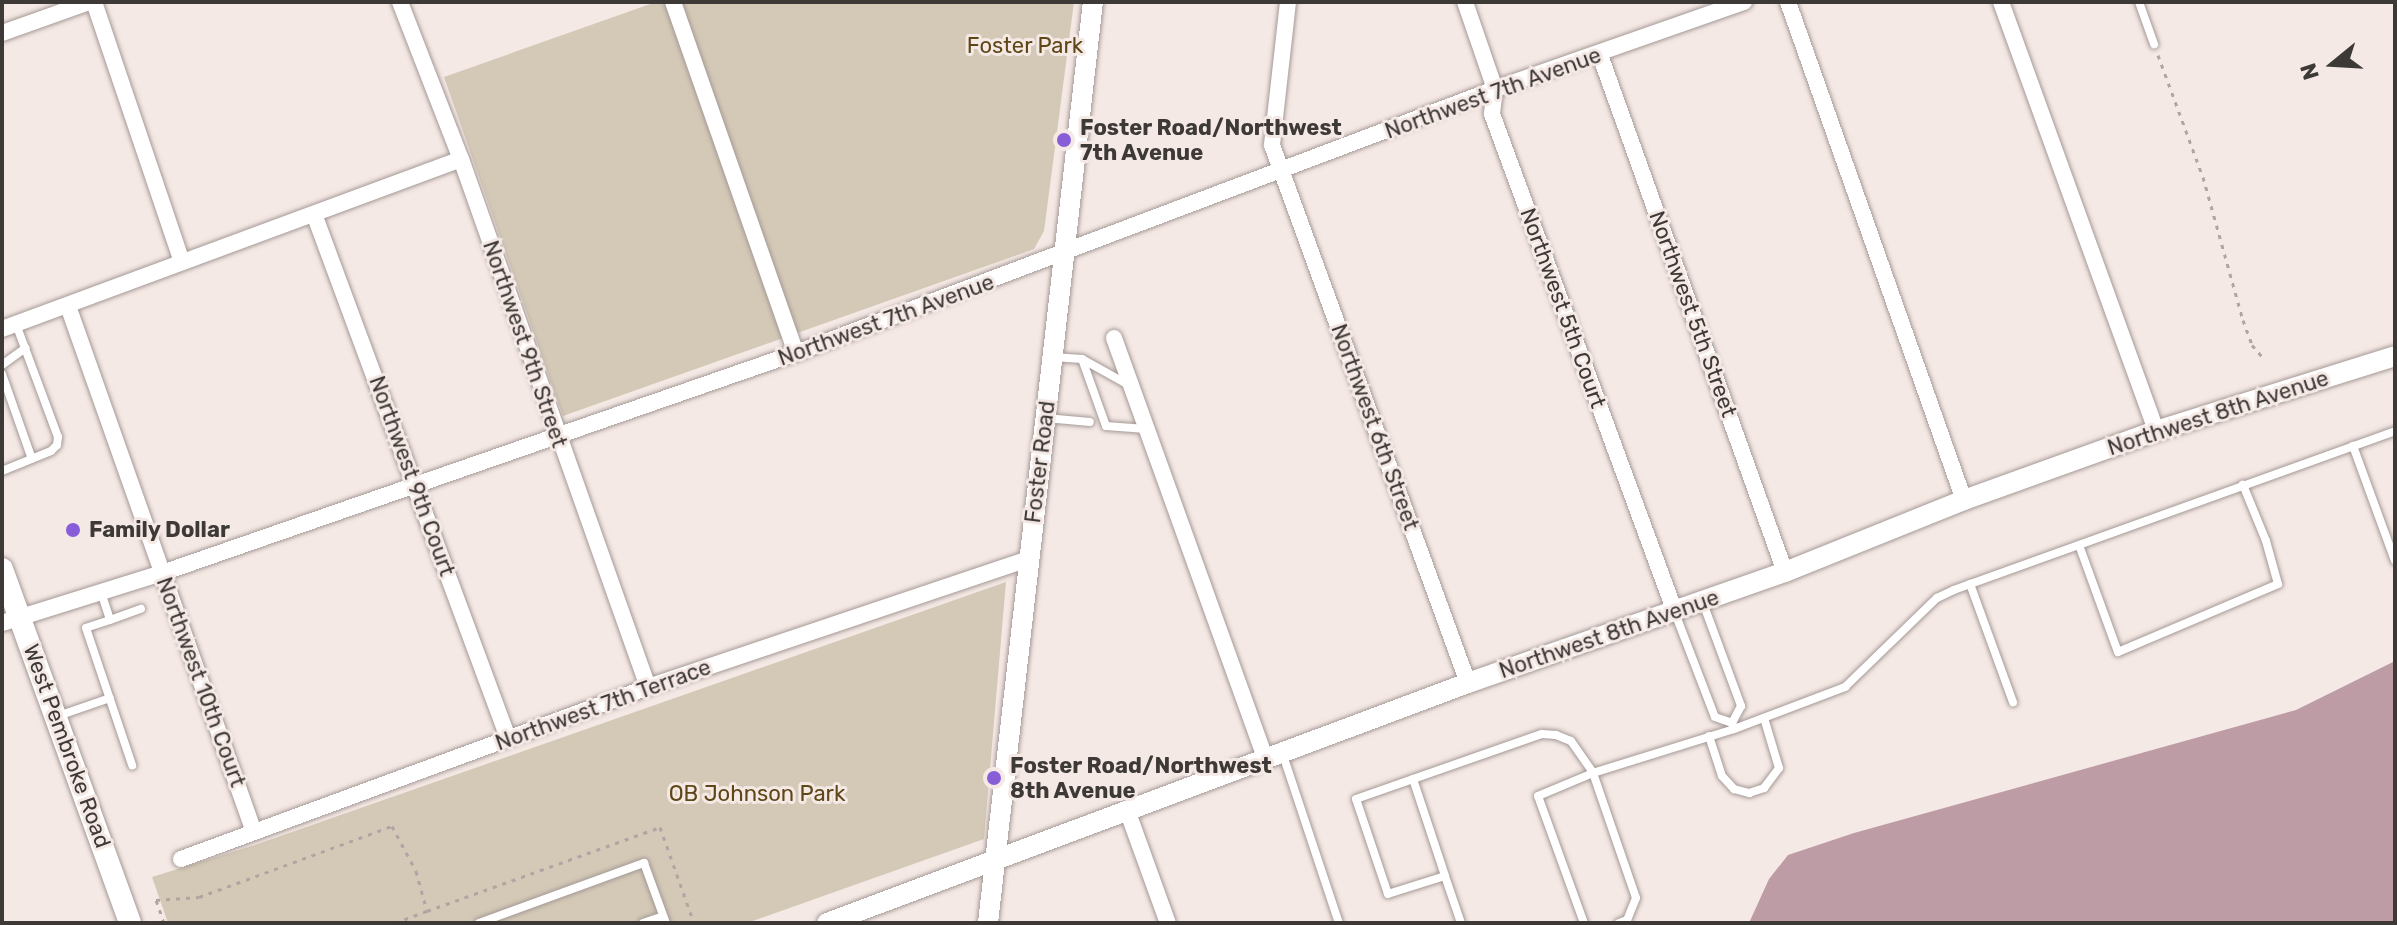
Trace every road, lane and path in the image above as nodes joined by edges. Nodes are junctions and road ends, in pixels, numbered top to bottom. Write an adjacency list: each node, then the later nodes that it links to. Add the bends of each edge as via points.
1 (92, 2): 12 (street); 20 (street)
2 (400, 2): 16 (street, Northwest 9th Street)
3 (673, 2): 25 (street)
4 (1093, 2): 19 (street, Foster Road)
5 (1288, 2): 17 (street, Northwest 6th Street, via 1272,145)
6 (1465, 2): 15 (street, Northwest 5th Court)
7 (1744, 2): 11 (street, Northwest 7th Avenue)
8 (1788, 2): 44 (street)
9 (2001, 2): 36 (street)
10 (2139, 2): 13 (lane)
11 (1726, 5): 14 (street, Northwest 7th Avenue)
12 (2, 33)
13 (2154, 44): 29 (path, via 2203,177 2243,320)
14 (1600, 55): 15 (street, Northwest 7th Avenue); 49 (street, Northwest 5th Street)
15 (1495, 89): 17 (street, Northwest 7th Avenue); 55 (street, Northwest 5th Court, via 1492,114)
16 (461, 159): 18 (street); 38 (street, Northwest 9th Street)
17 (1280, 172): 19 (street, Northwest 7th Avenue); 58 (street, Northwest 6th Street)
18 (314, 214): 20 (street); 42 (street, Northwest 9th Court)
19 (1064, 254): 25 (street, Northwest 7th Avenue); 27 (street, Foster Road)
20 (182, 262): 21 (street)
21 (68, 306): 22 (street); 50 (street, Northwest 10th Court)
22 (9, 327): 24 (lane)
23 (1114, 338): 32 (street)
24 (25, 348): 30 (lane); 40 (lane, via 58,437 51,451)
25 (796, 353): 38 (street, Northwest 7th Avenue)
26 (2395, 356): 36 (street, Northwest 8th Avenue)
27 (1052, 357): 28 (lane); 33 (street, Foster Road)
28 (1082, 359): 32 (lane); 35 (lane, via 1106,426)
29 (2264, 359)
30 (2, 365)
31 (2, 374): 40 (lane)
32 (1132, 386): 35 (street)
33 (1045, 418): 34 (lane); 46 (street, Foster Road)
34 (1090, 422)
35 (1147, 429): 67 (street)
36 (2156, 431): 44 (street, Northwest 8th Avenue)
37 (2395, 431): 39 (lane)
38 (556, 436): 42 (street, Northwest 7th Avenue); 59 (street, Northwest 9th Street)
39 (2353, 446): 43 (lane); 47 (lane)
40 (32, 459): 41 (lane)
41 (2, 471)
42 (415, 483): 50 (street, Northwest 7th Avenue); 66 (street, Northwest 9th Court)
43 (2243, 485): 45 (lane); 45 (lane, via 2278,584 2118,652)
44 (1964, 500): 49 (street, Northwest 8th Avenue)
45 (2079, 545): 51 (lane)
46 (1029, 559): 59 (street, Northwest 7th Terrace); 74 (street, Foster Road)
47 (2395, 561)
48 (2, 569): 56 (main road, West Pembroke Road)
49 (1785, 572): 53 (street, Northwest 8th Avenue)
50 (162, 573): 52 (street, Northwest 7th Avenue); 72 (street, Northwest 10th Court)
51 (1970, 584): 61 (lane); 63 (lane, via 1937,598 1845,687)
52 (101, 592): 56 (street, Northwest 7th Avenue); 57 (lane)
53 (1703, 602): 55 (street, Northwest 8th Avenue); 64 (lane, via 1741,706)
54 (141, 609): 57 (lane)
55 (1675, 612): 58 (street, Northwest 8th Avenue); 64 (lane, via 1715,717)
56 (11, 620): 62 (main road, West Pembroke Road)
57 (110, 620): 60 (lane, via 86,628)
58 (1468, 683): 67 (street, Northwest 8th Avenue)
59 (648, 687): 66 (street, Northwest 7th Terrace)
60 (110, 698): 62 (lane); 68 (lane)
61 (2013, 702)
62 (56, 717): 78 (main road, West Pembroke Road)
63 (1764, 718): 64 (lane); 65 (lane, via 1779,768 1764,788 1749,793 1734,789 1722,776)
64 (1733, 726): 65 (lane)
65 (1709, 736): 69 (lane)
66 (508, 738): 72 (street, Northwest 7th Terrace)
67 (1274, 754): 71 (street, Northwest 8th Avenue); 87 (lane)
68 (132, 765)
69 (1593, 773): 70 (lane, via 1571,741 1542,734); 89 (lane, via 1538,796); 90 (lane, via 1636,898 1627,920)
70 (1413, 779): 75 (lane); 75 (lane, via 1356,799 1388,894)
71 (1127, 810): 74 (street, Northwest 8th Avenue); 86 (street)
72 (254, 832): 73 (street, Northwest 7th Terrace)
73 (181, 859)
74 (994, 860): 84 (street, Northwest 8th Avenue); 85 (street, Foster Road)
75 (1445, 876): 88 (lane)
76 (427, 911): 79 (path, via 416,871 392,826 199,897 156,900); 80 (path); 83 (path, via 660,827)
77 (664, 919): 81 (lane, via 644,863); 82 (lane)
78 (130, 923)
79 (164, 923)
80 (395, 923)
81 (479, 923)
82 (643, 923)
83 (694, 923)
84 (827, 923)
85 (988, 923)
86 (1168, 923)
87 (1339, 923)
88 (1461, 923)
89 (1584, 923)
90 (1619, 923)

